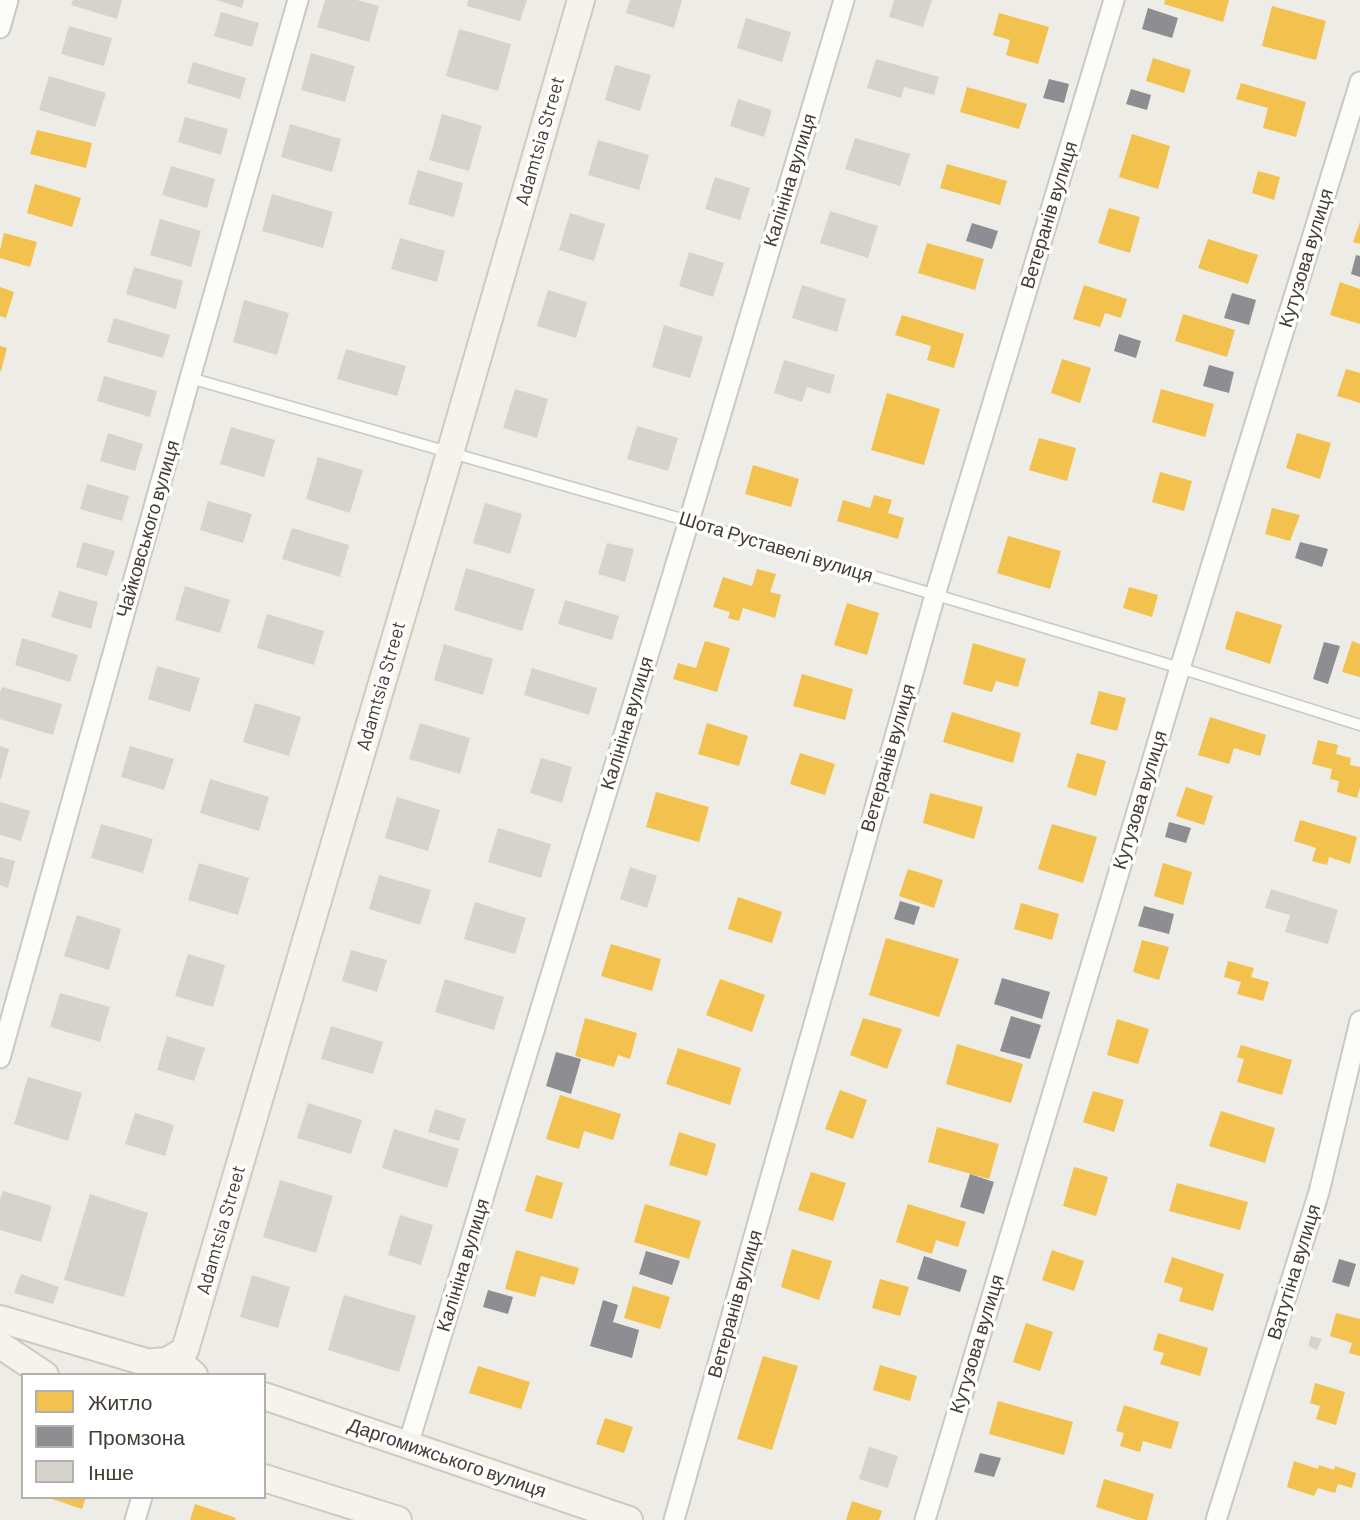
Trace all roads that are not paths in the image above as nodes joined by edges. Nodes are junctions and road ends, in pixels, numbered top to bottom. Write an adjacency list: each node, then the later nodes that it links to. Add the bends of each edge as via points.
1 (8, 0): 6 (street)
2 (298, 0): 8 (street, Чайковського вулиця)
3 (581, 0): 9 (street, Adamtsia Street)
4 (844, 0): 10 (street, Калініна вулиця)
5 (1114, 0): 11 (street, Ветеранів вулиця)
6 (0, 28)
7 (1360, 82): 12 (street, Кутузова вулиця)
8 (190, 378): 9 (lane, Шота Руставелі вулиця); 15 (street, Чайковського вулиця)
9 (450, 453): 10 (lane, Шота Руставелі вулиця); 18 (street, Adamtsia Street, via 185,1350)
10 (689, 520): 11 (lane, Шота Руставелі вулиця); 21 (street, Калініна вулиця)
11 (934, 595): 12 (lane, Шота Руставелі вулиця); 27 (street, Ветеранів вулиця)
12 (1180, 668): 13 (lane, Шота Руставелі вулиця); 28 (street, Кутузова вулиця)
13 (1360, 725)
14 (1360, 1021): 29 (street, Ватутіна вулиця, via 1319,1192)
15 (0, 1058)
16 (0, 1319): 18 (street)
17 (0, 1345): 19 (street)
18 (172, 1369)
19 (42, 1373)
20 (266, 1397): 21 (street, Даргомижського вулиця)
21 (408, 1445): 26 (street, Даргомижського вулиця)
22 (266, 1479): 25 (street)
23 (141, 1499): 24 (street)
24 (135, 1520)
25 (398, 1520)
26 (629, 1520)
27 (674, 1520)
28 (925, 1520)
29 (1216, 1520)

